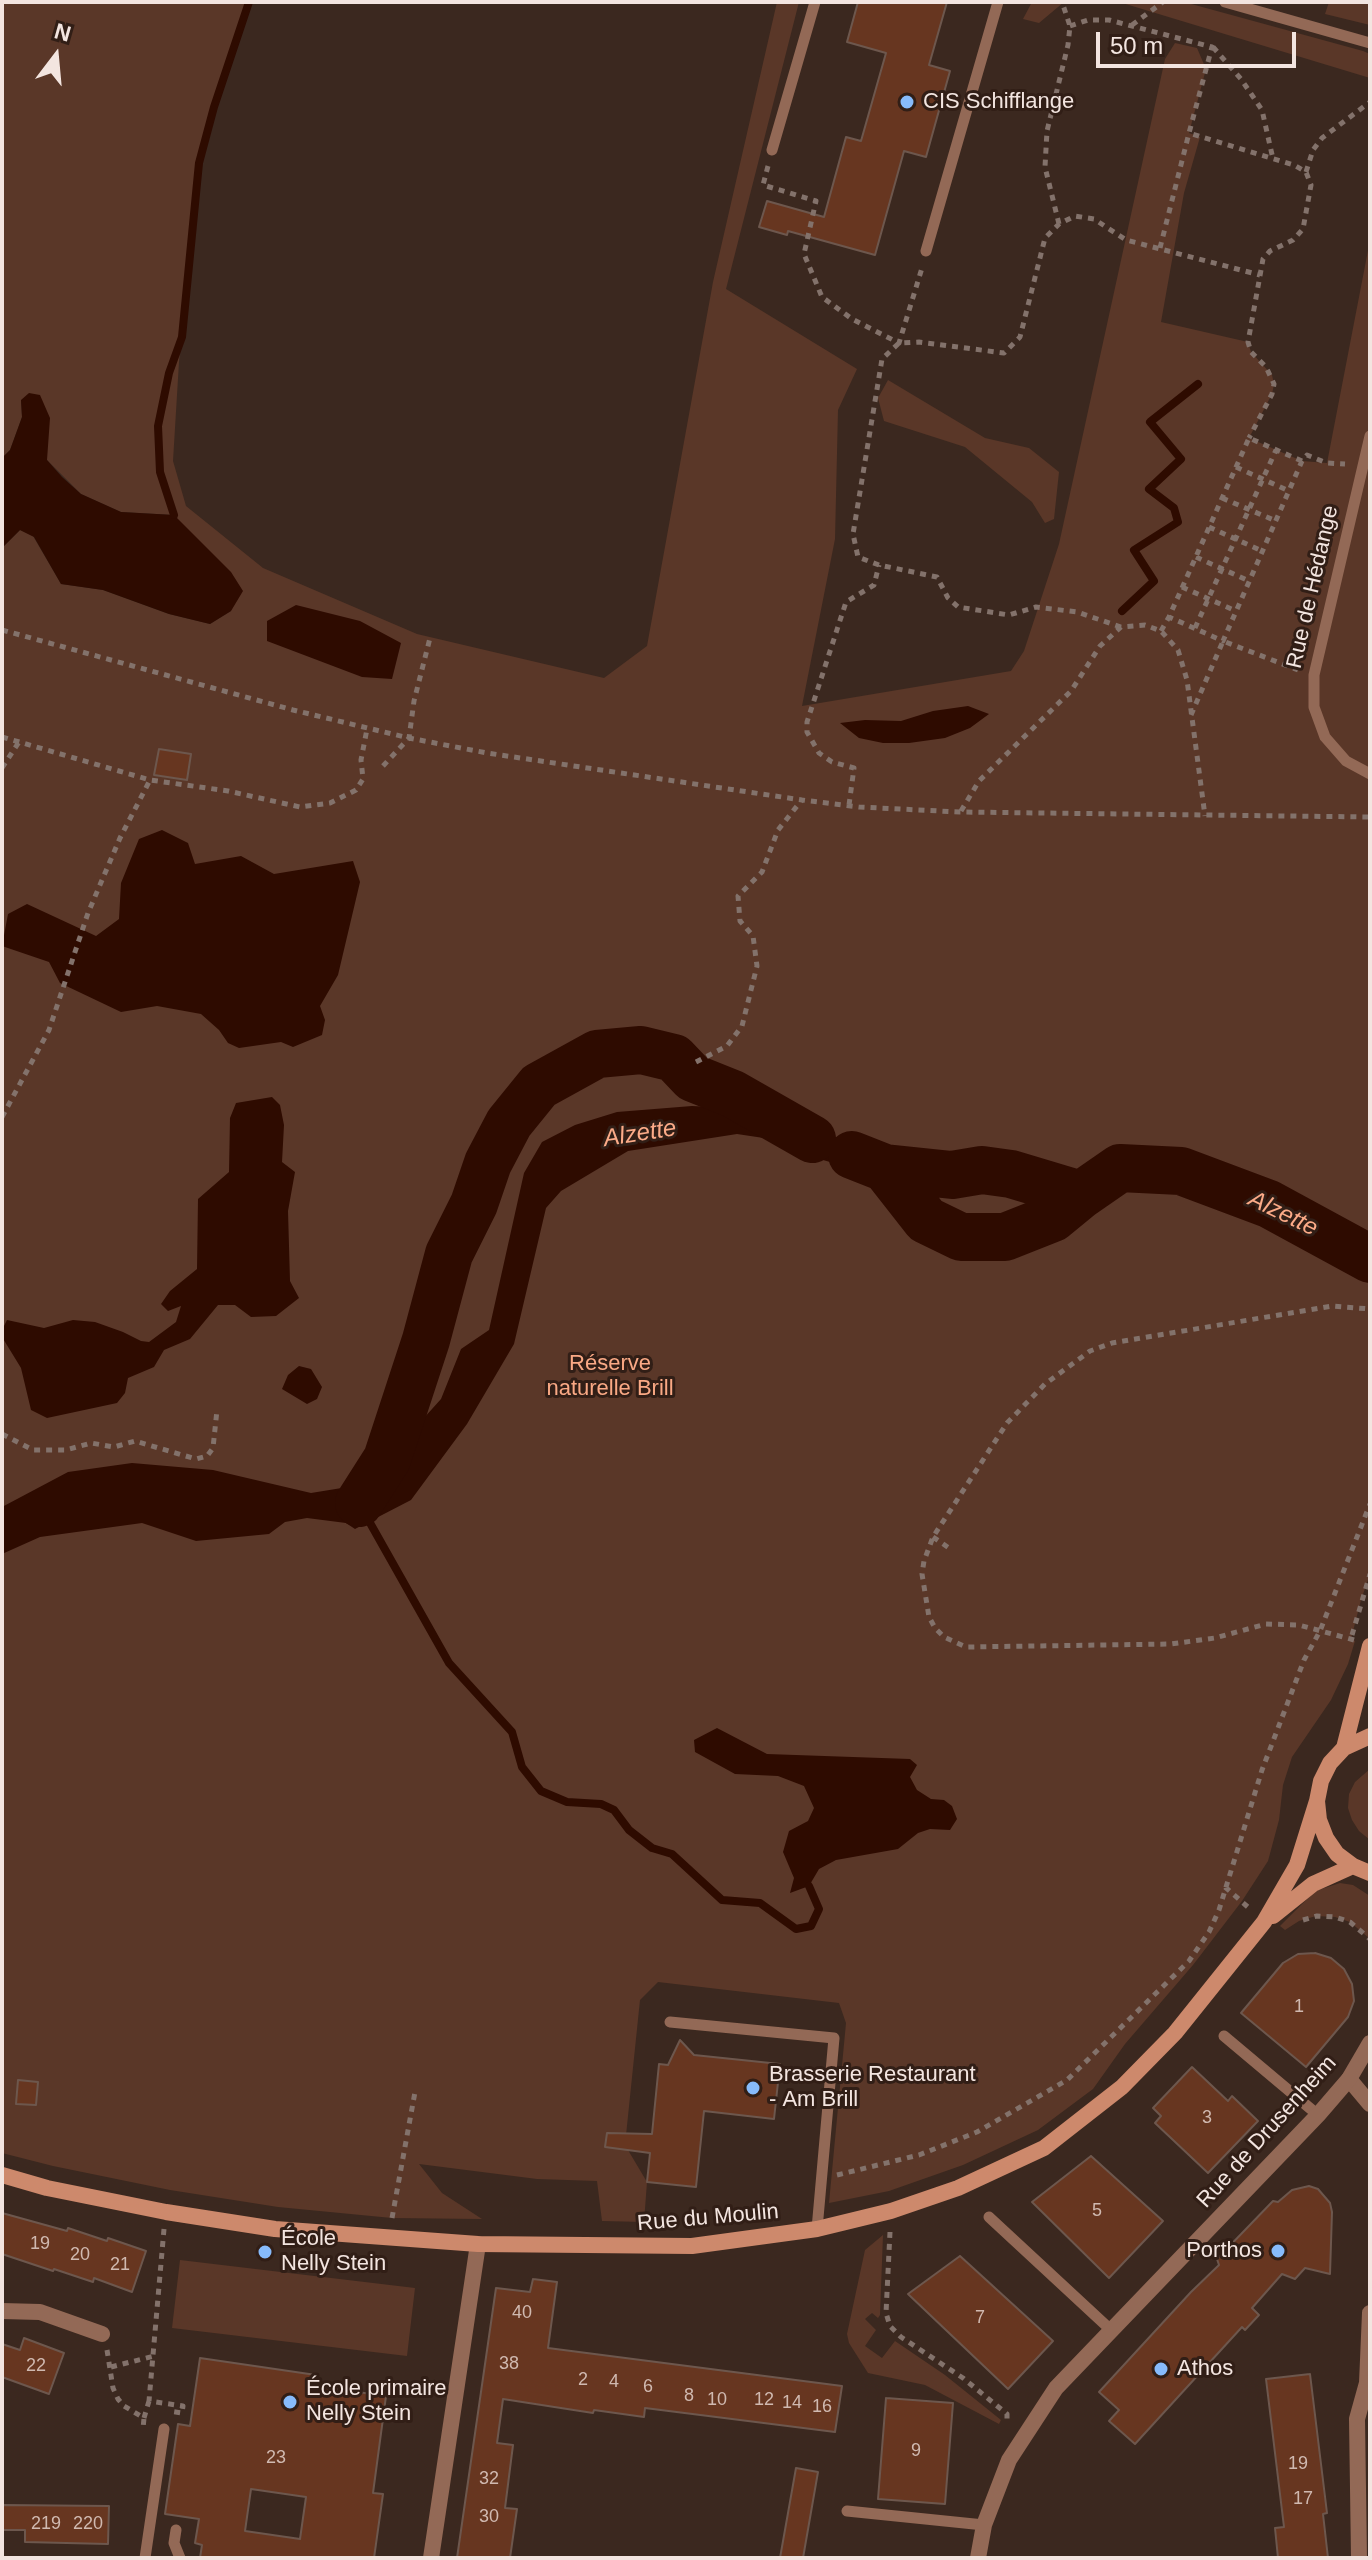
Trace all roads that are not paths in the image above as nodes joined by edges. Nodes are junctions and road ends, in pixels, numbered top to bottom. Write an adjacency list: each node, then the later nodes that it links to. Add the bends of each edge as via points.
1 (815, 2): 5 (lane)
2 (998, 2): 6 (lane)
3 (1225, 2): 4 (lane)
4 (1370, 43)
5 (772, 150)
6 (926, 251)
7 (1370, 436): 8 (lane, Rue de Hédange, via 1314,675 1314,707 1325,737 1346,761)
8 (1370, 774)
9 (1359, 1642): 11 (main road)
10 (1370, 1736): 11 (main road)
11 (1344, 1748): 12 (main road, via 1330,1763)
12 (1317, 1801): 13 (main road, via 1326,1838); 15 (main road, via 1297,1865)
13 (1353, 1866): 14 (main road); 15 (main road, via 1313,1884)
14 (1370, 1873)
15 (1264, 1922): 24 (main road, Rue du Moulin, via 1175,2033 1122,2087 1044,2148 958,2188)
16 (670, 2022): 24 (lane, via 834,2038)
17 (1224, 2036): 21 (lane)
18 (1370, 2043): 19 (street, Rue de Drusenheim)
19 (1349, 2079): 20 (street); 21 (street, Rue de Drusenheim)
20 (1370, 2104)
21 (1318, 2115): 28 (street, Rue de Drusenheim)
22 (2, 2175): 25 (main road, Rue du Moulin, via 166,2212 275,2229)
23 (989, 2217): 28 (lane)
24 (817, 2229): 25 (main road, Rue du Moulin, via 692,2246)
25 (478, 2244): 36 (street)
26 (2, 2311): 29 (street, via 40,2312)
27 (1370, 2313): 38 (street, via 1367,2383 1357,2419)
28 (1112, 2331): 32 (street, Rue de Drusenheim, via 1056,2388 1009,2460)
29 (102, 2334)
30 (164, 2429): 34 (lane)
31 (847, 2511): 32 (lane)
32 (984, 2525): 37 (street, Rue de Drusenheim)
33 (176, 2530): 35 (lane)
34 (145, 2558)
35 (180, 2558)
36 (431, 2558)
37 (978, 2558)
38 (1359, 2558)

